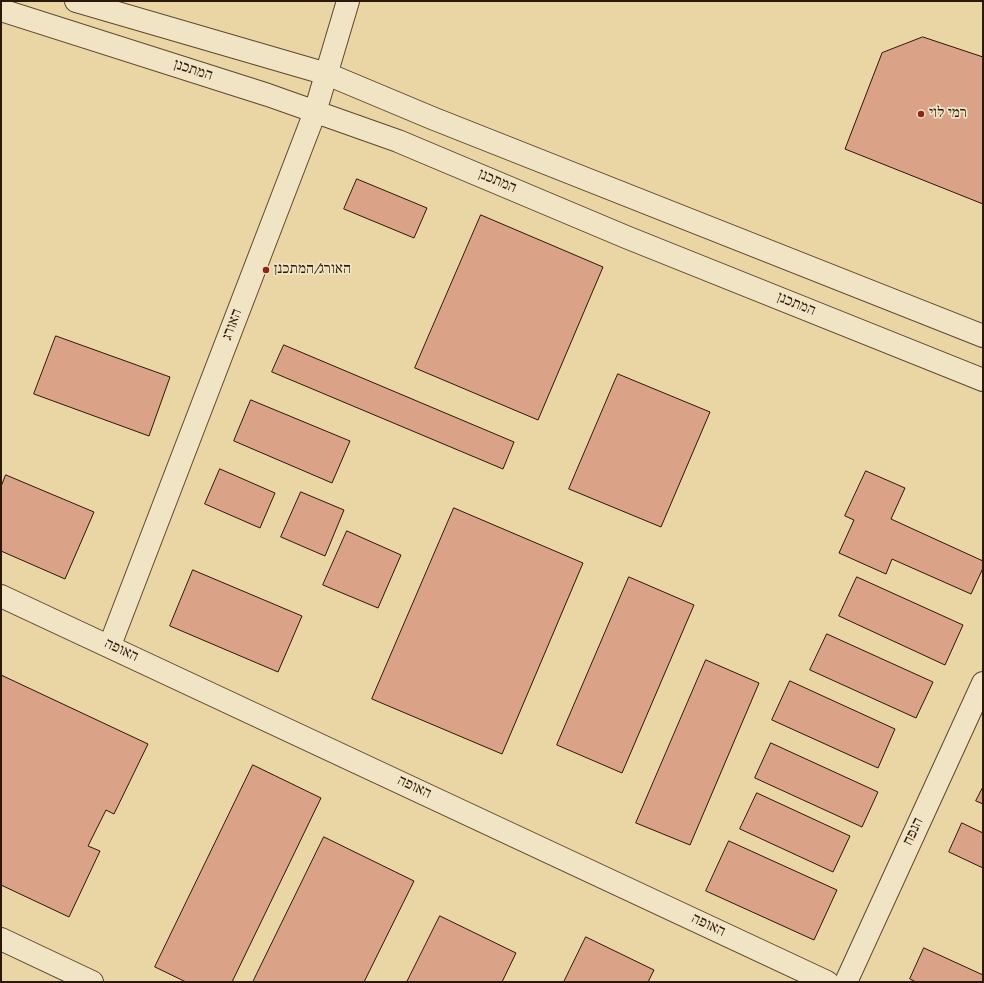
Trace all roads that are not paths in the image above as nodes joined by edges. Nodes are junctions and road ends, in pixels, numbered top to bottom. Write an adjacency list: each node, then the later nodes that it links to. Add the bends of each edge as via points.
1 (76, 1): 4 (street)
2 (348, 1): 4 (street, האורג)
3 (1, 10): 5 (street, המתכנן)
4 (327, 74): 5 (street, האורג); 6 (street)
5 (315, 112): 7 (street, המתכנן, via 398,141 634,240); 9 (street, האורג)
6 (983, 336)
7 (983, 380)
8 (1, 596): 9 (street, האופה)
9 (110, 645): 13 (street, האופה)
10 (983, 683): 14 (street, הנפח)
11 (1, 939): 12 (street)
12 (92, 982)
13 (827, 982)
14 (846, 982)

